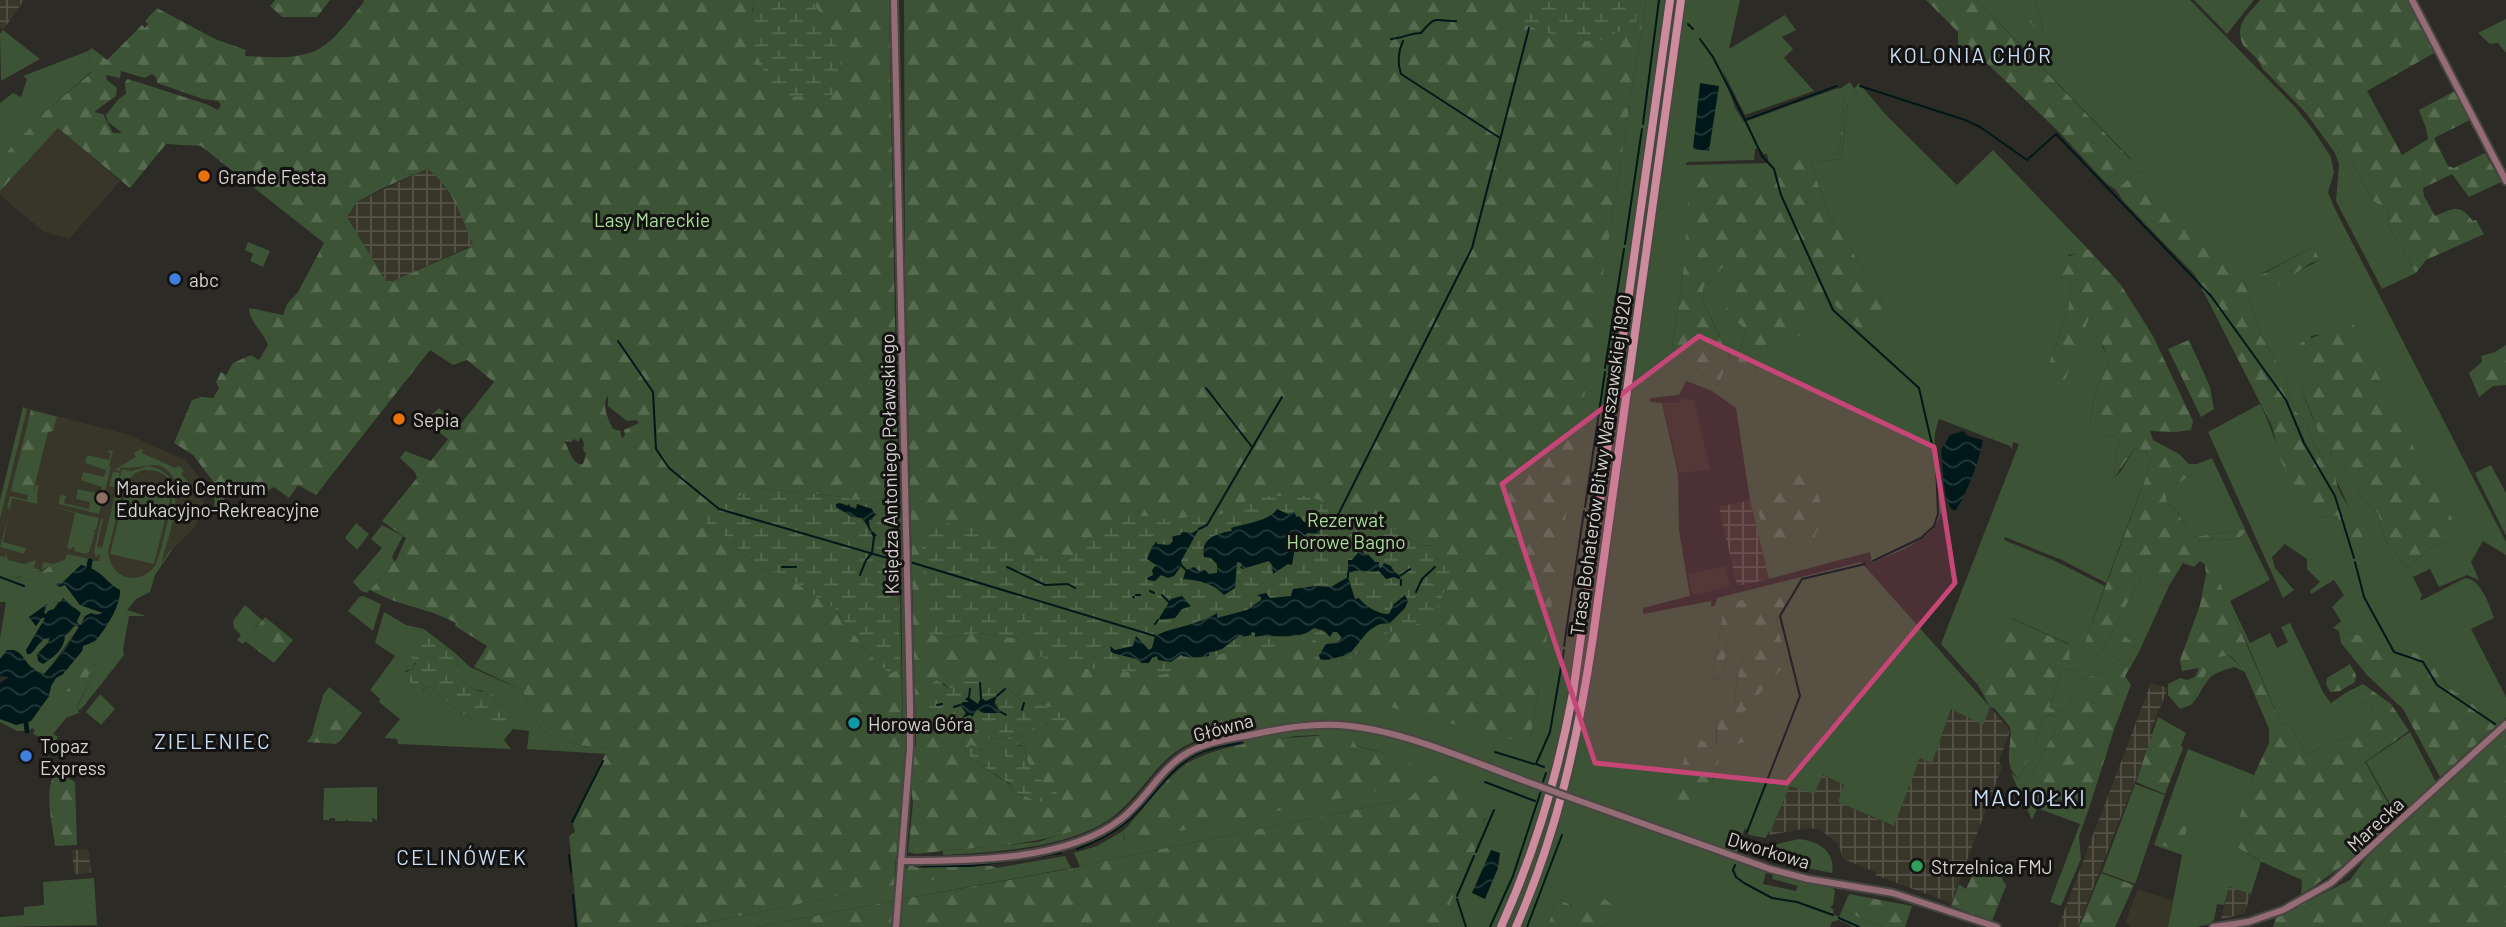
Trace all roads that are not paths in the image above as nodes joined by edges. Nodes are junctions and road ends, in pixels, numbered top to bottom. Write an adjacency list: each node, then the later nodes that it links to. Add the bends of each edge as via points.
1 (894, 0): 8 (street, Księdza Antoniego Poławskiego, via 910,706)
2 (1670, 0): 11 (highway, Trasa Bohaterów Bitwy Warszawskiej 1920, via 1573,693 1551,789)
3 (1681, 0): 12 (highway, Trasa Bohaterów Bitwy Warszawskiej 1920, via 1579,722 1554,828)
4 (2412, 0): 5 (street)
5 (2506, 181)
6 (2506, 724): 9 (street, Marecka, via 2331,883 2294,905)
7 (1536, 785): 8 (street, Główna, via 1379,731 1340,725 1297,726 1189,752 1163,772 1127,814 1087,838 994,858); 13 (street, Dworkowa, bridge, via 1777,871 1893,893)
8 (901, 861): 10 (street, Księdza Antoniego Poławskiego)
9 (2248, 922): 15 (street, Marecka); 16 (street, Marecka)
10 (896, 927)
11 (1501, 927)
12 (1516, 927)
13 (1997, 927)
14 (2213, 927): 15 (street, Marecka)
15 (2224, 927)
16 (2239, 927)

